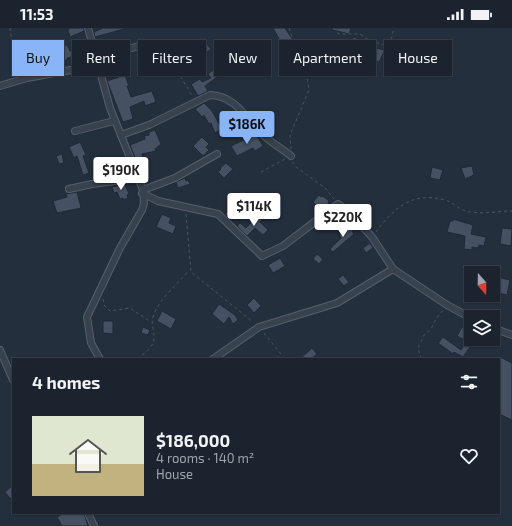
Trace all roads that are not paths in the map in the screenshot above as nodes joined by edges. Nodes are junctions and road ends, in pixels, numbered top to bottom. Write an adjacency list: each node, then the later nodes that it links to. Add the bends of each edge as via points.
1 (88, 28): 2 (street)
2 (91, 40)
3 (72, 67): 5 (street)
4 (101, 76): 6 (street)
5 (0, 86)
6 (114, 121): 7 (street); 8 (street)
7 (75, 131)
8 (121, 135): 10 (street, via 149,125 210,94 230,100 267,139); 11 (street)
9 (217, 154): 13 (street, via 175,178)
10 (291, 156)
11 (138, 178): 12 (street); 13 (street)
12 (69, 189)
13 (143, 192): 14 (street, via 158,201 222,216 262,256 283,246 338,204 372,237); 19 (street, via 144,206 141,213 120,248 88,313 89,335)
14 (393, 269): 15 (street); 20 (street, via 337,303 259,327)
15 (464, 314)
16 (500, 331): 17 (street)
17 (512, 335)
18 (0, 350): 21 (street)
19 (100, 358)
20 (214, 358)
21 (12, 378)
22 (88, 514): 23 (street)
23 (94, 526)

